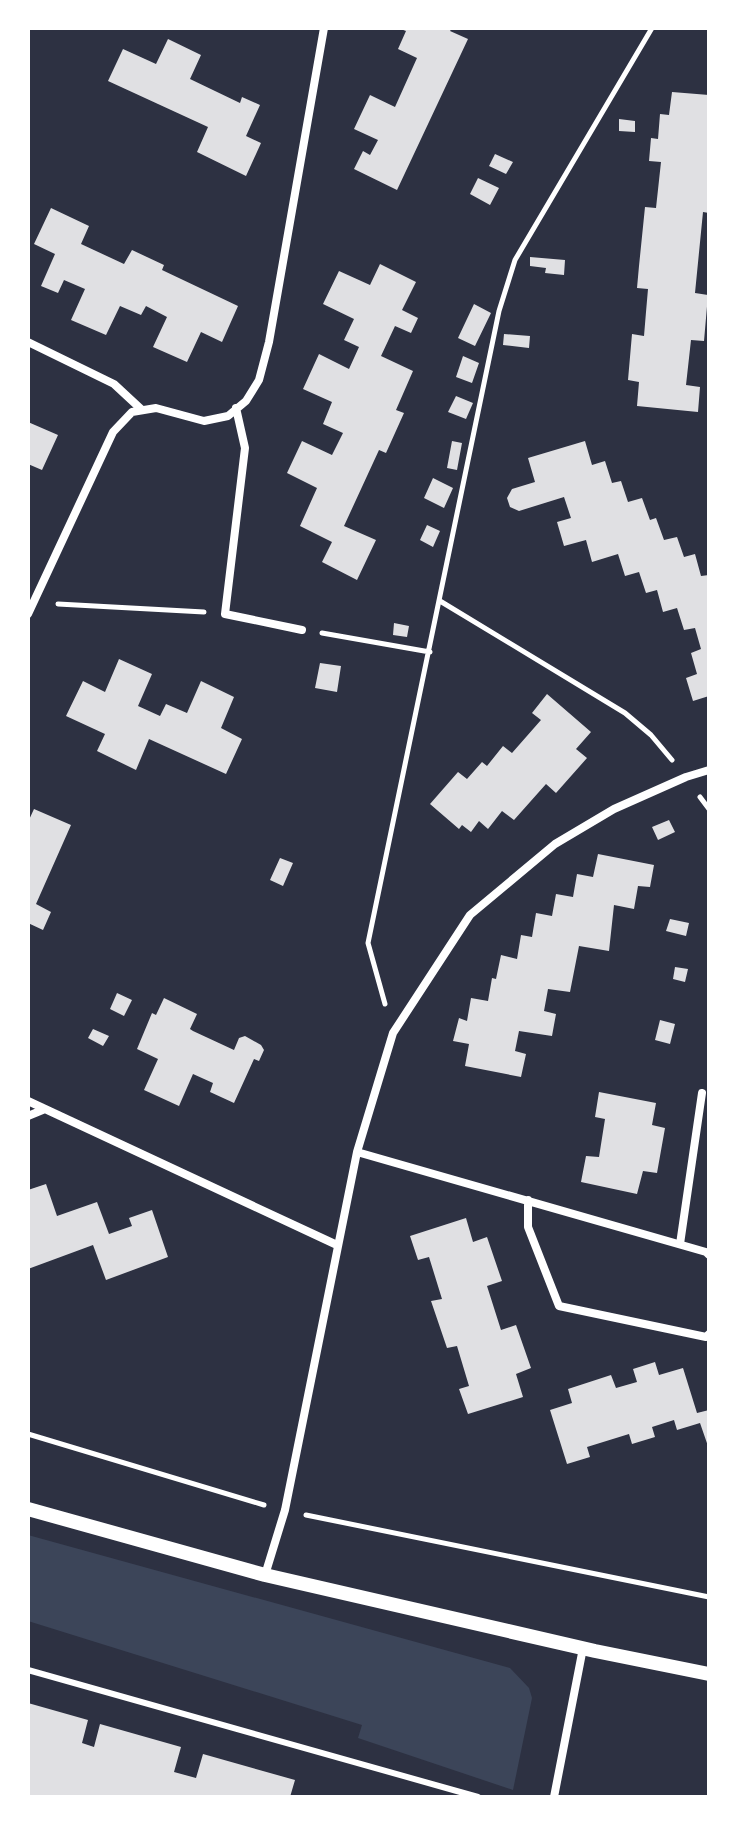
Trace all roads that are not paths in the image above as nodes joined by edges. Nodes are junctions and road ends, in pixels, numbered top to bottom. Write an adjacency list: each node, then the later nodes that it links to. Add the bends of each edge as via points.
1 (324, 28): 3 (street, via 269,342 259,380)
2 (28, 342): 4 (street, via 114,384)
3 (236, 408): 4 (street, via 228,416 204,421 156,408); 6 (street, via 245,448 225,614)
4 (142, 410): 5 (street, via 132,412 113,432)
5 (28, 614)
6 (302, 630)
7 (709, 770): 12 (street, via 614,809 555,844 470,915 393,1033)
8 (702, 1093): 14 (street)
9 (28, 1101): 10 (street)
10 (45, 1109): 11 (street); 15 (street)
11 (28, 1116)
12 (357, 1152): 13 (street); 15 (street)
13 (528, 1200): 14 (street); 17 (street, via 528,1227 559,1306)
14 (680, 1244): 16 (street)
15 (337, 1245): 19 (street, via 285,1510)
16 (709, 1255)
17 (709, 1334)
18 (28, 1509): 19 (street)
19 (265, 1575): 20 (street)
20 (583, 1648): 22 (street); 24 (street)
21 (28, 1670): 23 (lane)
22 (709, 1674)
23 (478, 1797)
24 (554, 1797)

